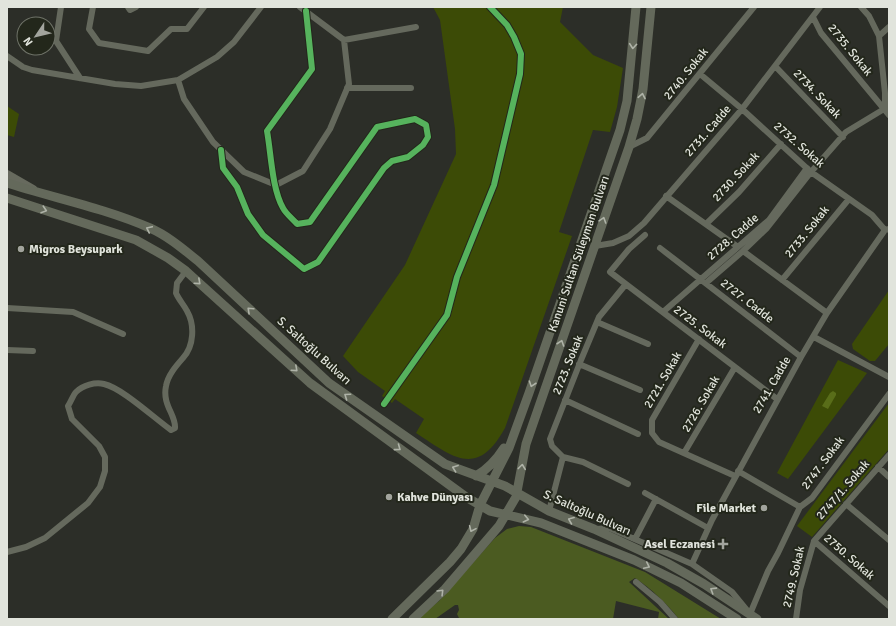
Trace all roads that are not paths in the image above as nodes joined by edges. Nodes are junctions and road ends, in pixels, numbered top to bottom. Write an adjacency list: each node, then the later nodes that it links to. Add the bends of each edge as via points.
1 (61, 7): 22 (street, via 56,41)
2 (92, 7): 5 (street, via 89,29 99,43 148,51 171,29 187,29)
3 (128, 7): 4 (street, via 130,10)
4 (136, 7)
5 (204, 7)
6 (261, 7): 23 (street, via 234,42 217,57)
7 (300, 7): 13 (street)
8 (636, 7): 69 (main road, Kanuni Sultan Süleyman Bulvarı, one-way to 69, via 627,101 620,130)
9 (651, 7): 30 (main road, Kanuni Sultan Süleyman Bulvarı, one-way to 9, via 643,89)
10 (754, 7): 21 (street, 2740. Sokak)
11 (820, 7): 14 (street, 2731. Cadde)
12 (861, 7): 17 (street, via 869,16)
13 (306, 11): 18 (street); 35 (street, via 312,68 267,131)
14 (813, 17): 20 (street, 2731. Cadde); 27 (street, 2735. Sokak, via 821,33)
15 (416, 27): 18 (street)
16 (889, 27): 17 (street)
17 (879, 36): 27 (street)
18 (344, 40): 24 (street, via 349,84)
19 (7, 56): 22 (street, via 32,70)
20 (775, 66): 26 (street, 2731. Cadde); 28 (street, 2734. Sokak)
21 (700, 74): 26 (street, 2732. Sokak); 30 (street, 2740. Sokak, via 647,138)
22 (80, 78): 23 (street, via 141,86)
23 (178, 80): 31 (street, via 184,99)
24 (347, 88): 25 (street); 35 (street, via 330,129 303,171)
25 (411, 88)
26 (742, 108): 29 (street, 2732. Sokak); 37 (street, 2731. Cadde)
27 (888, 110): 28 (street, 2728. Cadde, via 846,132)
28 (843, 137): 32 (street, 2728. Cadde)
29 (781, 144): 32 (street, 2732. Sokak); 40 (street, 2730. Sokak, via 739,192)
30 (629, 147): 43 (main road, Kanuni Sultan Süleyman Bulvarı, one-way to 30)
31 (221, 150): 35 (street, via 244,172); 35 (street, via 223,168 237,187 248,214 263,235 304,269 318,262 392,160 408,157 423,145 428,136 426,125 416,119 377,127 310,222 297,224 283,209)
32 (809, 170): 39 (street, 2732. Sokak); 45 (street, 2728. Cadde, via 775,219)
33 (7, 174): 36 (street)
34 (7, 182): 36 (main road, S. Saltoğlu Bulvarı)
35 (276, 185)
36 (40, 193): 75 (main road, S. Saltoğlu Bulvarı, one-way to 36, via 445,464 329,383 178,244 150,229 109,213)
37 (666, 196): 40 (street); 43 (street, 2731. Cadde, via 644,223 629,236 613,243)
38 (7, 198): 46 (main road, S. Saltoğlu Bulvarı, one-way to 46, via 136,240)
39 (849, 199): 41 (street, 2732. Sokak, via 872,215); 47 (street, 2733. Sokak)
40 (706, 224): 45 (street)
41 (887, 230): 52 (street, 2741. Cadde)
42 (645, 235): 49 (street, 2725. Sokak, via 632,245 610,272)
43 (594, 246): 79 (main road, Kanuni Sultan Süleyman Bulvarı, one-way to 43, via 526,444)
44 (660, 248): 48 (street, 2727. Cadde)
45 (741, 249): 47 (street); 48 (street, 2728. Cadde)
46 (186, 271): 83 (main road, S. Saltoğlu Bulvarı, one-way to 83, via 310,383 464,496); 92 (street, via 177,283 176,293 188,312 193,328 191,340 188,353 167,380 165,389 166,403 175,428 171,430 117,390 104,384 88,384 76,392 68,406 72,419 99,446 105,457 105,471 100,487 88,503 45,538)
47 (782, 280): 52 (street)
48 (703, 281): 51 (street, 2728. Cadde); 60 (street, 2727. Cadde)
49 (626, 284): 51 (street, 2725. Sokak); 53 (street, 2723. Sokak)
50 (7, 308): 54 (street, via 73,312)
51 (663, 312): 56 (street, 2725. Sokak)
52 (827, 313): 55 (street, 2741. Cadde)
53 (597, 322): 57 (street); 61 (street, 2723. Sokak)
54 (123, 334)
55 (814, 337): 60 (street, 2741. Cadde); 63 (street)
56 (698, 339): 62 (street, 2725. Sokak); 70 (street, 2721. Sokak, via 652,420 652,433 659,442)
57 (648, 344)
58 (7, 350): 59 (street)
59 (33, 351)
60 (801, 357): 66 (street, 2741. Cadde)
61 (579, 364): 64 (street); 67 (street, 2723. Sokak)
62 (735, 367): 66 (street, 2725. Sokak); 70 (street, 2726. Sokak)
63 (889, 377)
64 (640, 390)
65 (889, 394): 84 (street, 2747. Sokak, via 812,498)
66 (777, 398): 74 (street, 2741. Cadde)
67 (565, 400): 68 (street); 72 (street, 2723. Sokak, via 550,439 552,446)
68 (638, 434)
69 (513, 436): 75 (main road, via 496,460); 77 (main road, Kanuni Sultan Süleyman Bulvarı)
70 (684, 453): 74 (street)
71 (889, 454): 73 (street, 2747/1. Sokak)
72 (563, 457): 78 (street, via 583,462); 85 (street)
73 (878, 467): 76 (street); 82 (street, 2747/1. Sokak)
74 (736, 473): 84 (street); 87 (street, 2741. Cadde)
75 (476, 476): 77 (main road, S. Saltoğlu Bulvarı)
76 (889, 477)
77 (493, 481): 79 (main road, S. Saltoğlu Bulvarı); 83 (main road, Kanuni Sultan Süleyman Bulvarı)
78 (628, 484)
79 (518, 492): 85 (main road, S. Saltoğlu Bulvarı); 86 (main road, Kanuni Sultan Süleyman Bulvarı)
80 (645, 493): 81 (street)
81 (656, 499): 87 (street); 89 (street)
82 (846, 504): 90 (street, 2747/1. Sokak); 91 (street)
83 (480, 505): 86 (main road, S. Saltoğlu Bulvarı, via 490,511); 97 (main road, Kanuni Sultan Süleyman Bulvarı, one-way to 97, via 472,529 461,549)
84 (800, 507): 96 (street, 2747. Sokak, via 768,571)
85 (549, 511): 88 (main road, S. Saltoğlu Bulvarı, one-way to 85)
86 (506, 515): 98 (main road, Kanuni Sultan Süleyman Bulvarı, one-way to 86, via 453,580); 100 (main road, S. Saltoğlu Bulvarı, one-way to 100, via 541,523 639,562 681,583)
87 (708, 528): 93 (street, 2741. Cadde)
88 (594, 529): 89 (street, via 609,528); 96 (main road, S. Saltoğlu Bulvarı, one-way to 88, via 674,567)
89 (635, 539): 93 (street)
90 (814, 540): 95 (street, 2750. Sokak); 101 (street, 2749. Sokak, via 800,590)
91 (889, 540)
92 (7, 552)
93 (692, 564): 96 (street, via 732,592)
94 (636, 582): 99 (street, via 660,602)
95 (889, 606)
96 (753, 616)
97 (392, 619)
98 (414, 619)
99 (675, 619)
100 (737, 619)
101 (796, 619)

